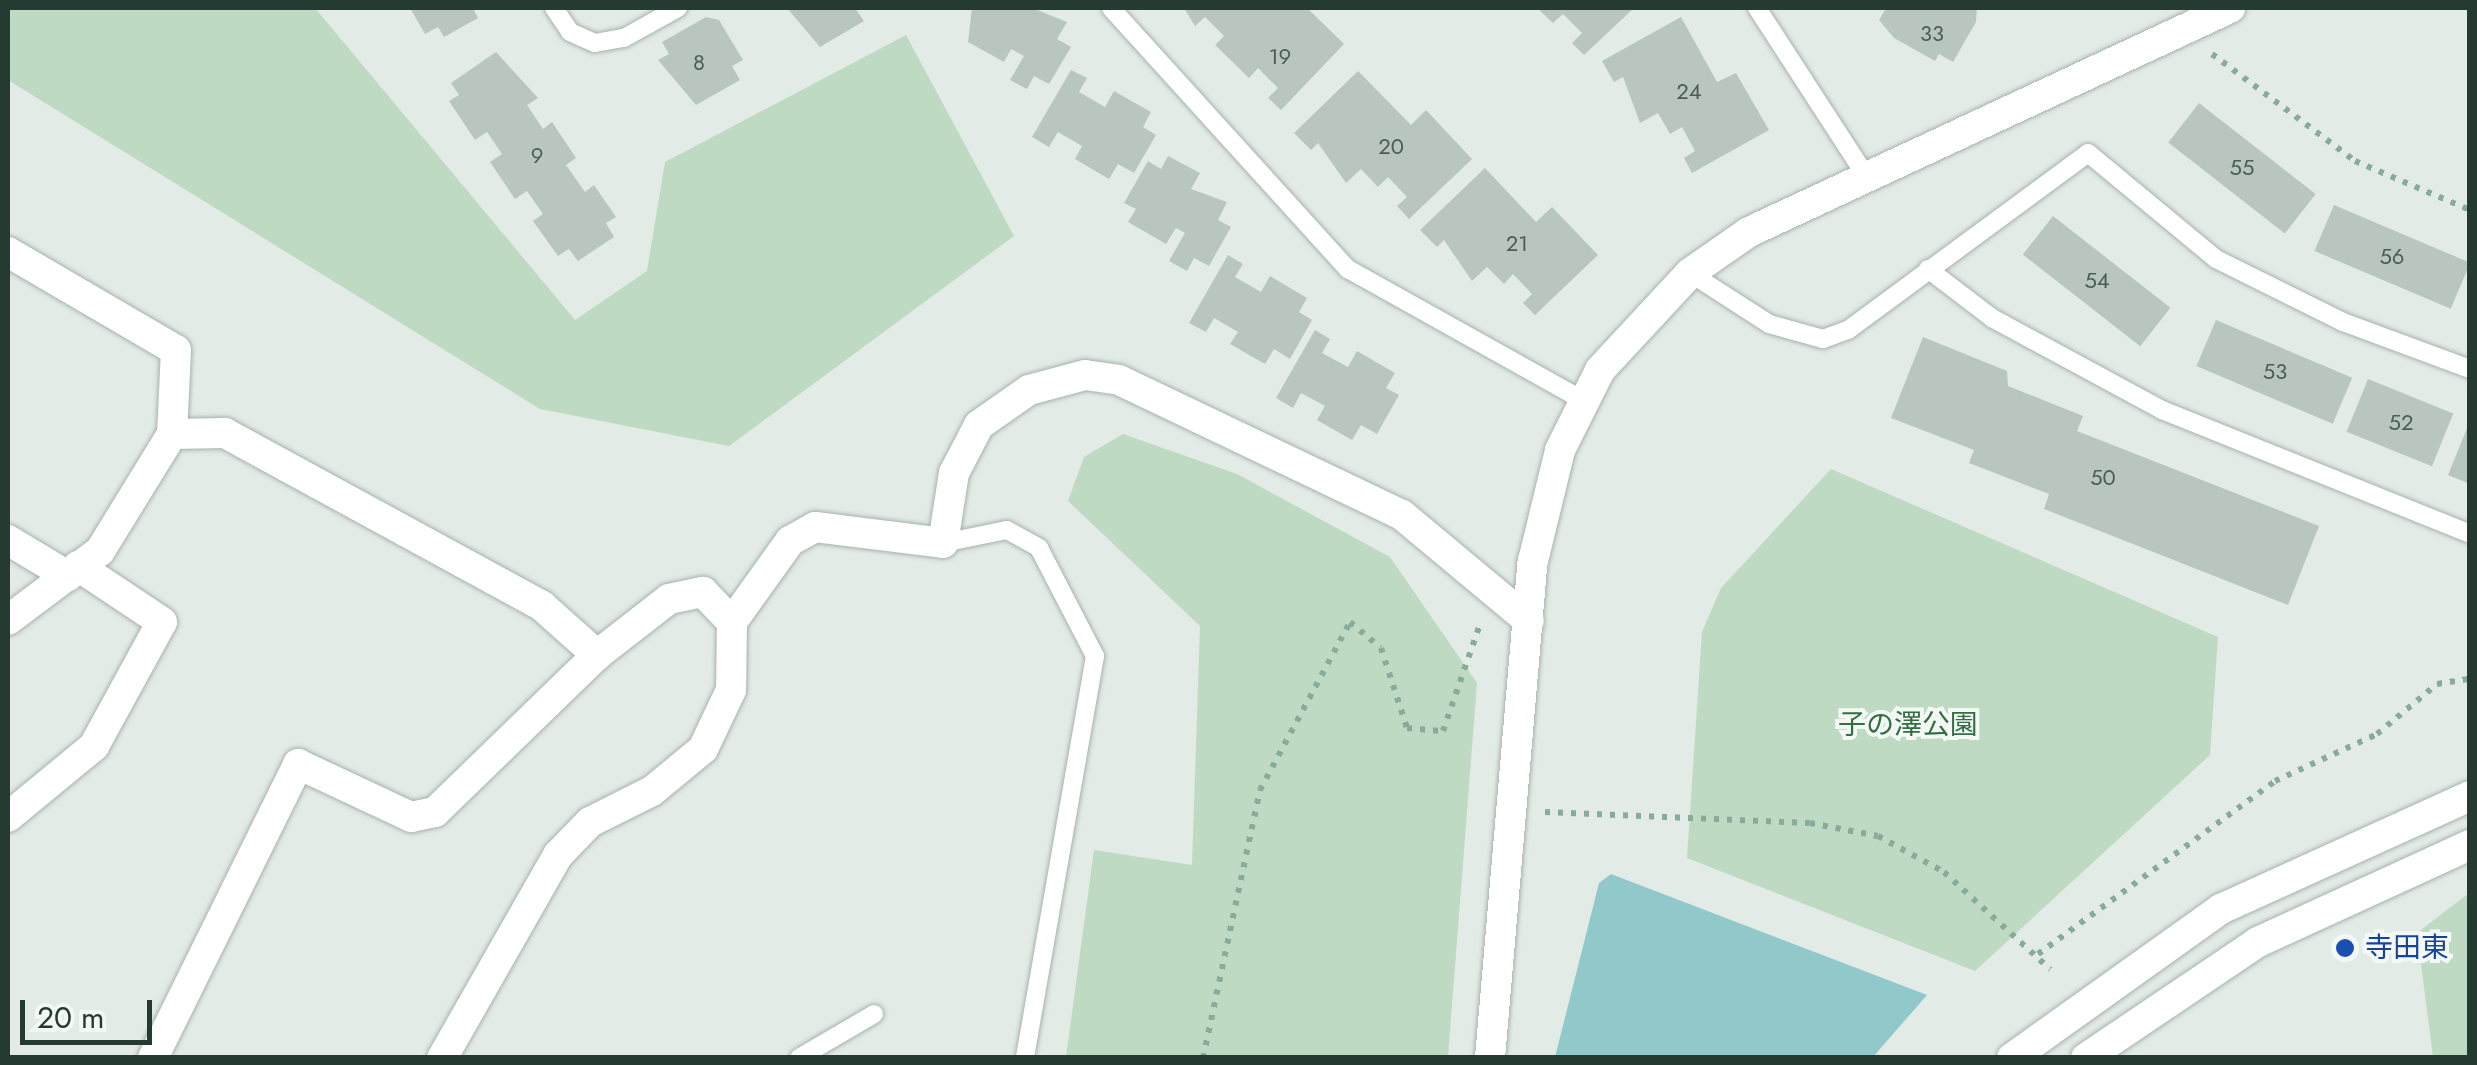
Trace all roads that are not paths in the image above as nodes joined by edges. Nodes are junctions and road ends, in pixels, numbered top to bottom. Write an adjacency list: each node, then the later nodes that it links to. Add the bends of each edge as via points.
1 (554, 8): 2 (lane, via 570,32 595,43 624,38)
2 (678, 8)
3 (1111, 8): 11 (lane, via 1348,269)
4 (1757, 8): 6 (lane)
5 (2230, 8): 6 (street)
6 (1866, 176): 9 (street, via 1749,232)
7 (8, 252): 12 (street, via 176,350)
8 (1928, 268): 9 (lane, via 1823,340 1769,324); 10 (lane, via 2088,153 2216,259 2343,322); 13 (lane, via 1992,318 2162,410)
9 (1690, 273): 11 (street)
10 (2470, 369)
11 (1581, 399): 18 (street, via 1542,511)
12 (172, 434): 16 (street, via 100,551); 20 (street, via 225,433 542,606)
13 (2470, 534)
14 (8, 540): 16 (street)
15 (943, 543): 18 (street, via 954,473 978,425 1029,390 1085,375 1120,380 1402,514); 19 (street, via 815,527 790,541); 28 (lane, via 1007,530 1039,548 1095,656)
16 (73, 571): 17 (street); 22 (street, via 162,622 94,746)
17 (8, 620)
18 (1529, 621): 29 (street)
19 (732, 622): 20 (street, via 703,592 669,600); 26 (street, via 731,690 703,750 652,791 590,822 558,855)
20 (597, 654): 25 (street, via 435,812 411,817 298,764)
21 (2470, 796): 30 (street, via 2221,909)
22 (8, 817)
23 (2470, 845): 31 (street, via 2258,942)
24 (874, 1014): 27 (lane)
25 (153, 1058)
26 (442, 1058)
27 (799, 1058)
28 (1025, 1058)
29 (1490, 1058)
30 (2012, 1058)
31 (2086, 1058)

